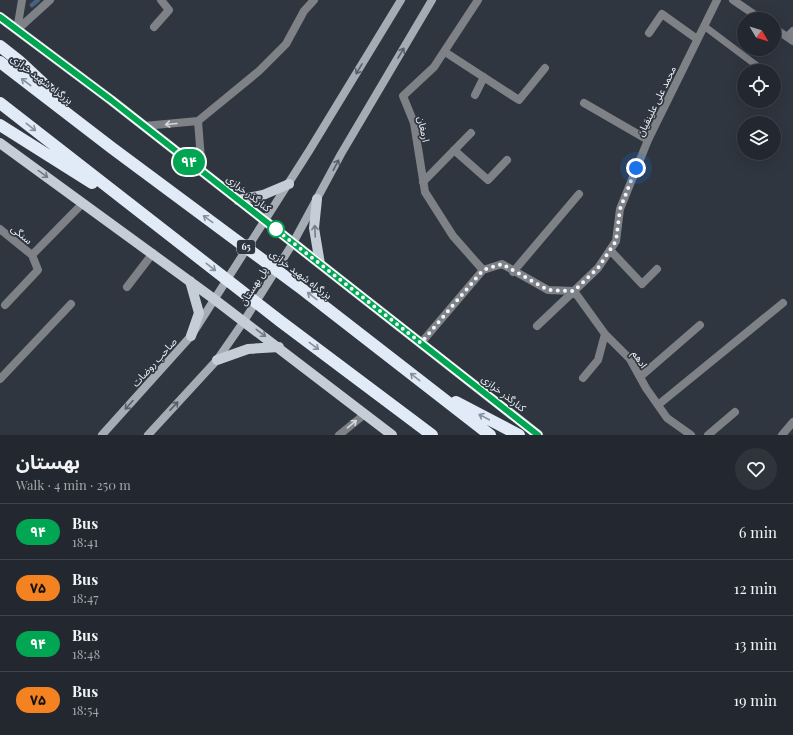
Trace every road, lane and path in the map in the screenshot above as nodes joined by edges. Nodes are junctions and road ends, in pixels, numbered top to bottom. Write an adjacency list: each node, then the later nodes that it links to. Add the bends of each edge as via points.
1 (22, 0): 14 (street)
2 (50, 0): 14 (street)
3 (160, 0): 13 (street, via 169,10)
4 (314, 0): 28 (street, via 304,11 286,44 259,71)
5 (401, 0): 39 (main road, one-way to 39)
6 (432, 0): 41 (main road, پل بهستان, one-way to 6)
7 (478, 0): 20 (street, ارمغان)
8 (717, 0): 12 (street, محمد علی علینقیان)
9 (733, 0): 10 (street)
10 (751, 12)
11 (0, 17): 14 (main road, کنارگذر خرازی)
12 (704, 26): 18 (street, محمد علی علینقیان); 22 (lane)
13 (154, 27)
14 (17, 30): 30 (main road, کنارگذر خرازی)
15 (781, 32): 17 (street)
16 (649, 33): 18 (street, via 662,14)
17 (791, 37)
18 (697, 39): 32 (street, محمد علی علینقیان)
19 (0, 46): 34 (highway)
20 (445, 52): 24 (street); 38 (street, ارمغان, via 434,67 403,96 414,122)
21 (0, 62): 34 (highway, بزرگراه شهید خرازی / 65, one-way to 21)
22 (755, 64)
23 (545, 68): 24 (street, via 519,100)
24 (484, 77): 25 (street)
25 (475, 95)
26 (0, 103): 44 (highway, one-way to 44)
27 (584, 103): 32 (street)
28 (198, 121): 30 (street, one-way to 30); 37 (street)
29 (0, 125): 44 (highway)
30 (144, 126): 37 (main road, کنارگذر خرازی)
31 (471, 133): 35 (street)
32 (648, 140): 48 (street, محمد علی علینقیان, via 620,209 616,241)
33 (0, 143): 43 (main road, one-way to 43)
34 (112, 148): 73 (highway, بزرگراه شهید خرازی / 65, one-way to 34, via 302,289)
35 (454, 150): 36 (street, via 488,180); 38 (street)
36 (507, 160)
37 (202, 172): 42 (main road, کنارگذر خرازی)
38 (423, 182): 53 (street, ارمغان, via 425,192 453,236)
39 (289, 184): 42 (main road, via 263,195); 45 (main road)
40 (579, 194): 54 (street)
41 (317, 199): 47 (main road, پل بهستان); 51 (main road, one-way to 41, via 314,228)
42 (238, 200): 45 (main road, کنارگذر خرازی)
43 (82, 203): 49 (main road); 50 (street)
44 (149, 220): 77 (highway, one-way to 77)
45 (265, 221): 47 (main road, کنارگذر خرازی); 58 (main road)
46 (0, 229): 50 (street, سنگی)
47 (293, 243): 51 (main road, کنارگذر خرازی); 62 (main road, پل بهستان)
48 (610, 250): 52 (street, via 642,284); 57 (street, محمد علی علینقیان, via 598,268)
49 (153, 253): 55 (main road); 56 (street)
50 (32, 255): 61 (street, via 38,270)
51 (320, 264): 67 (main road, کنارگذر خرازی)
52 (657, 269)
53 (483, 270): 54 (street, via 502,264); 67 (street)
54 (513, 272): 57 (street, via 548,290)
55 (190, 282): 58 (main road); 66 (main road, via 199,313)
56 (127, 287)
57 (574, 291): 64 (street, محمد علی علینقیان); 65 (street, ادهم)
58 (217, 295): 62 (main road); 66 (main road, صاحب روضات)
59 (783, 303): 74 (street)
60 (71, 304): 72 (street)
61 (5, 306)
62 (246, 316): 68 (main road, one-way to 68); 69 (main road)
63 (700, 325): 71 (street)
64 (537, 326)
65 (605, 334): 70 (street, via 598,360); 71 (street, ادهم, via 630,359)
66 (191, 336): 79 (main road, صاحب روضات, one-way to 79)
67 (421, 343): 87 (main road, کنارگذر خرازی)
68 (279, 347): 69 (main road, via 248,349); 76 (main road)
69 (217, 360): 80 (main road, one-way to 69)
70 (583, 378)
71 (640, 378): 74 (street, ادهم)
72 (0, 379)
73 (429, 388): 85 (highway, بزرگراه شهید خرازی / 65); 86 (highway, one-way to 73)
74 (658, 405): 88 (street, ادهم, via 667,418)
75 (735, 412): 89 (street)
76 (365, 414): 81 (street, one-way to 76); 82 (main road)
77 (408, 417): 83 (highway); 84 (highway)
78 (793, 422): 90 (street)
79 (102, 435)
80 (148, 435)
81 (339, 435)
82 (392, 435)
83 (428, 435)
84 (432, 435)
85 (490, 435)
86 (519, 435)
87 (538, 435)
88 (690, 435)
89 (708, 435)
90 (782, 435)

